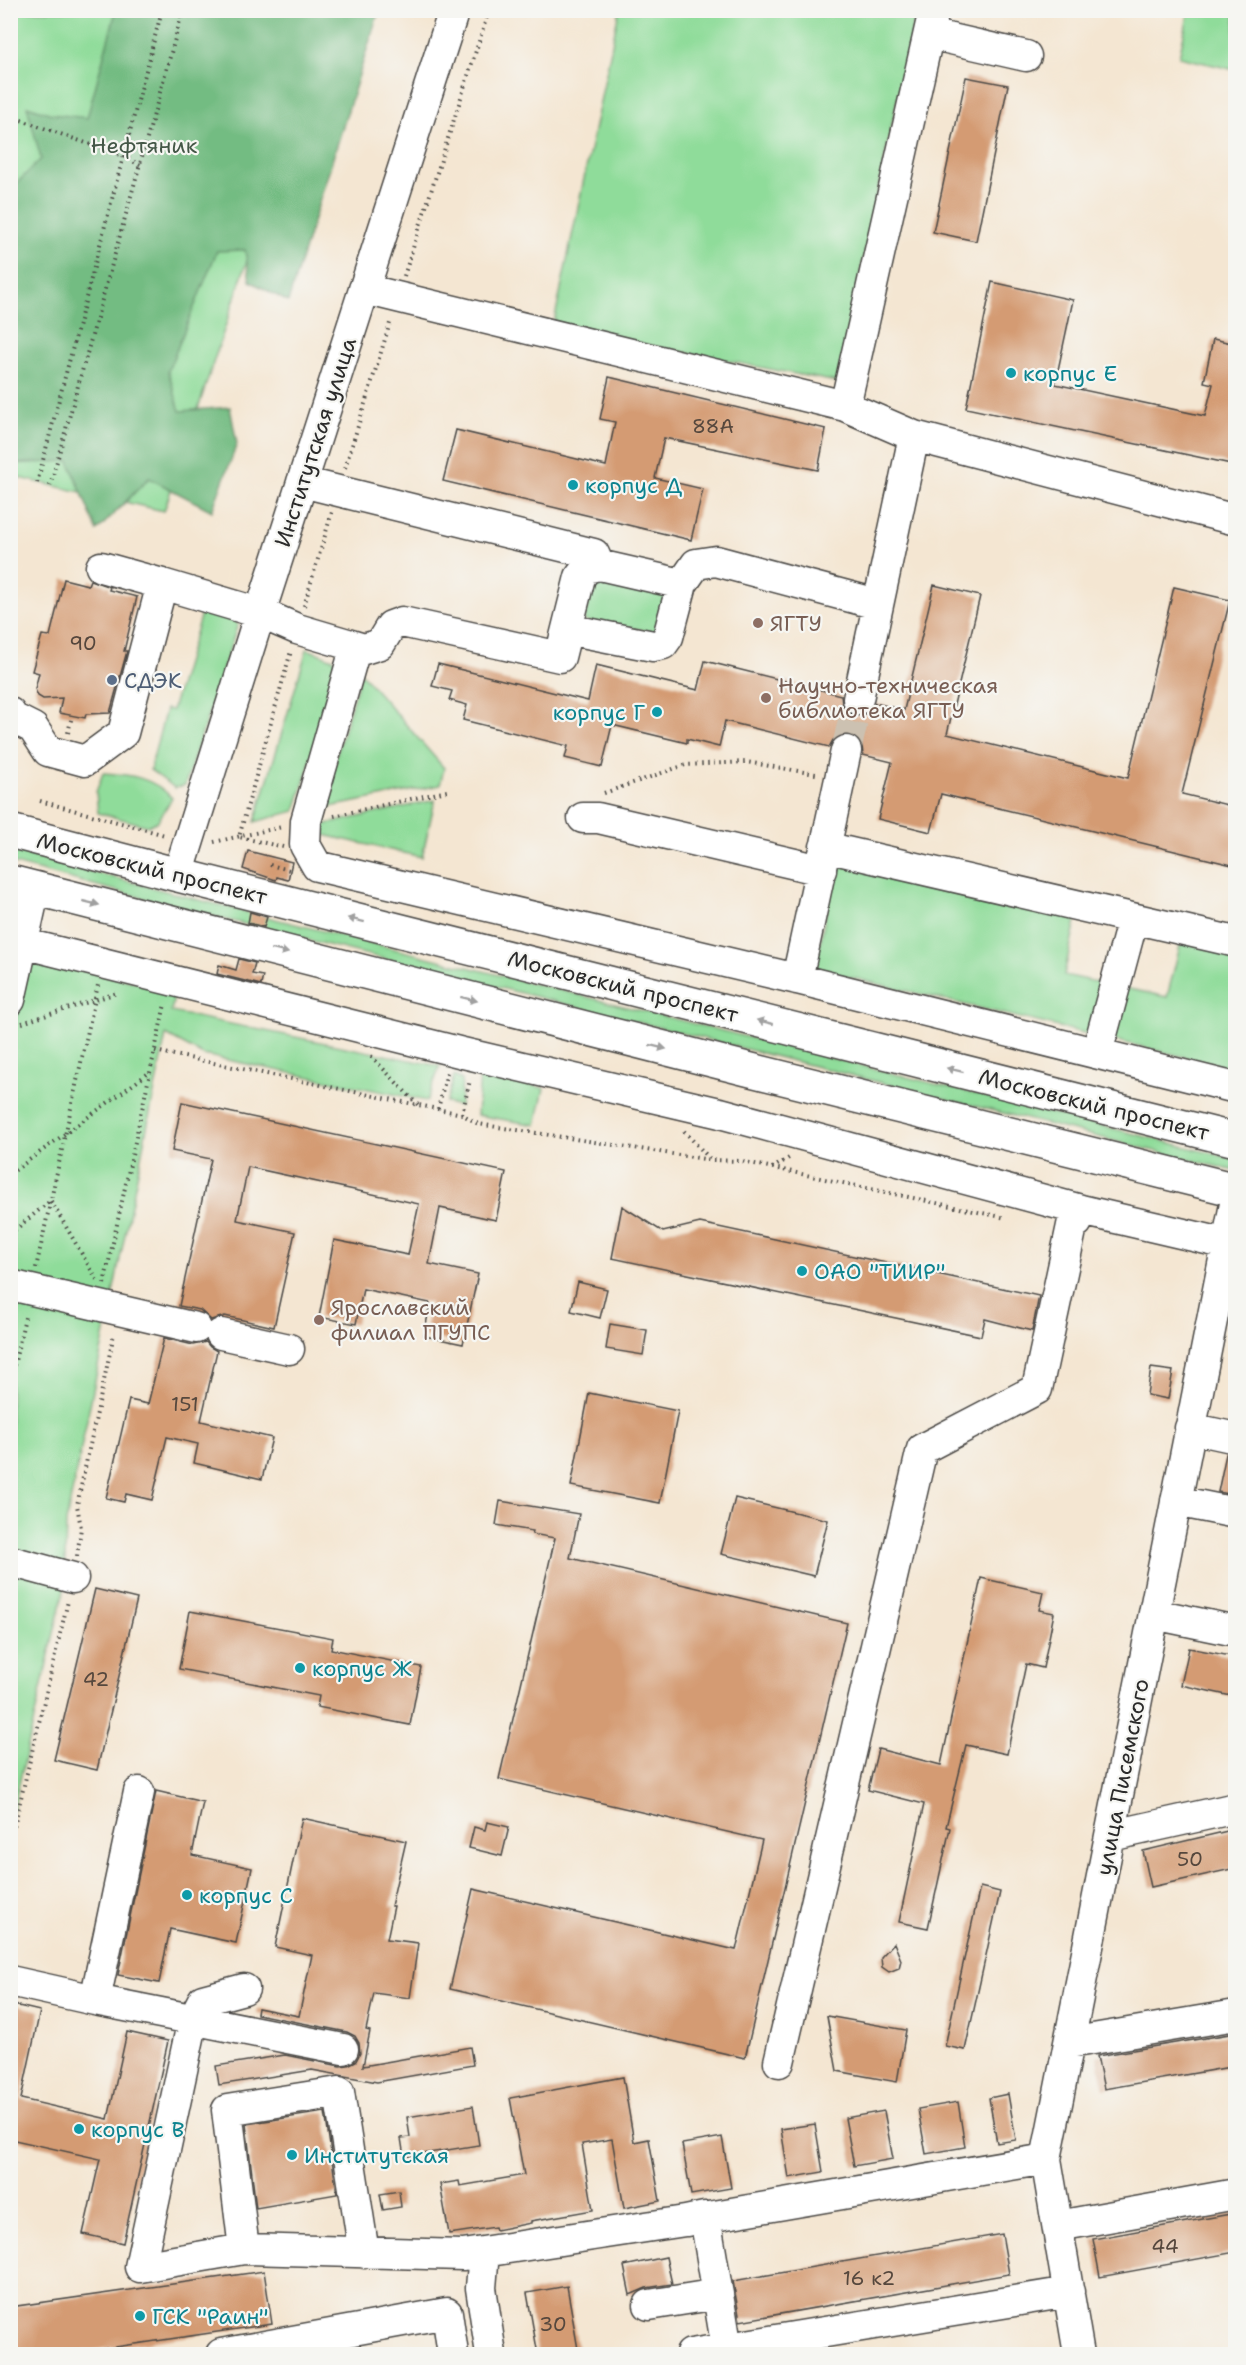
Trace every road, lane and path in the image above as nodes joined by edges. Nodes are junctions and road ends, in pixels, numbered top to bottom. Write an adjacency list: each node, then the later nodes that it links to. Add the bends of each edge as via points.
1 (162, 10): 8 (path)
2 (183, 10): 9 (path)
3 (454, 10): 10 (street, Институтская улица)
4 (489, 10): 11 (path)
5 (932, 22): 6 (street); 12 (street)
6 (1026, 56)
7 (10, 116): 8 (path)
8 (123, 156): 9 (path); 15 (path)
9 (140, 165): 16 (path)
10 (364, 289): 11 (street); 14 (street, Институтская улица)
11 (397, 298): 12 (street); 17 (path)
12 (845, 406): 13 (street)
13 (914, 436): 18 (street); 23 (street)
14 (302, 482): 17 (street); 24 (street, Институтская улица)
15 (37, 483)
16 (50, 486)
17 (338, 491): 19 (street, via 594,554); 25 (path)
18 (1236, 520)
19 (599, 565): 22 (street); 26 (street, via 587,568 579,577)
20 (101, 567): 21 (street)
21 (162, 584): 24 (street); 29 (street, via 123,733 85,761 48,751 33,728)
22 (682, 584): 23 (street, via 696,564 716,561); 26 (street, via 663,644 653,646)
23 (877, 604): 28 (street)
24 (260, 613): 25 (street); 39 (street, Институтская улица)
25 (297, 629): 27 (street); 38 (path)
26 (567, 629): 27 (street, via 560,657 402,622 391,626 380,644 364,649)
27 (351, 645): 36 (street, via 352,660)
28 (858, 699)
29 (10, 713)
30 (72, 716): 31 (path)
31 (66, 739)
32 (843, 765): 35 (path, via 685,765 599,795 583,809); 41 (street)
33 (447, 791): 36 (path)
34 (40, 801): 39 (path)
35 (583, 818): 41 (street)
36 (306, 821): 38 (path); 50 (street, via 305,845 317,866)
37 (10, 831): 44 (main road, Московский проспект)
38 (239, 837): 39 (path, via 206,844); 40 (path)
39 (188, 841): 44 (street, Институтская улица)
40 (290, 848)
41 (823, 859): 46 (street); 50 (street)
42 (270, 865): 43 (path)
43 (290, 871)
44 (177, 875): 65 (main road, Московский проспект, one-way to 44)
45 (23, 885): 47 (street); 67 (main road, one-way to 67)
46 (1133, 919): 48 (street); 57 (street)
47 (17, 942): 49 (street); 54 (street)
48 (1236, 942)
49 (102, 963): 51 (street); 53 (path)
50 (797, 979): 57 (street)
51 (171, 980): 55 (path); 56 (street)
52 (124, 990): 53 (path)
53 (95, 1000): 54 (path); 64 (path)
54 (16, 1012)
55 (155, 1051): 59 (path); 61 (path)
56 (464, 1053): 62 (path); 63 (path); 70 (street, via 720,1113)
57 (1097, 1053): 60 (street)
58 (369, 1054): 61 (path)
59 (151, 1071): 64 (path); 69 (path, via 102,1290)
60 (1236, 1088)
61 (418, 1105): 62 (path)
62 (438, 1109): 63 (path)
63 (462, 1114): 71 (path, via 478,1124 711,1160 741,1161)
64 (65, 1133): 66 (path); 69 (path)
65 (1236, 1140)
66 (10, 1174)
67 (1236, 1190)
68 (1236, 1200): 73 (street, улица Писемского)
69 (50, 1201): 72 (path)
70 (1081, 1209): 73 (street); 97 (street, via 1077,1222 1073,1221 1036,1389 922,1449)
71 (1013, 1220)
72 (10, 1234)
73 (1231, 1245): 76 (street, улица Писемского)
74 (10, 1286): 75 (street)
75 (108, 1309): 77 (street); 83 (path, via 115,1326 77,1505 81,1528)
76 (1223, 1334): 78 (street, улица Писемского)
77 (289, 1350)
78 (1190, 1428): 79 (street); 80 (street, улица Писемского)
79 (1236, 1438)
80 (1176, 1500): 81 (street); 84 (street, улица Писемского)
81 (1236, 1513)
82 (10, 1560): 83 (street)
83 (74, 1578): 89 (path)
84 (1154, 1614): 85 (street); 88 (street, улица Писемского)
85 (1236, 1631)
86 (140, 1792): 92 (street)
87 (1236, 1808): 88 (street)
88 (1110, 1836): 95 (street, улица Писемского)
89 (10, 1844)
90 (10, 1981): 92 (street)
91 (244, 1989): 94 (street, via 203,2000)
92 (95, 2000): 94 (street)
93 (1236, 2015): 95 (street)
94 (193, 2019): 96 (street); 102 (street, via 140,2267)
95 (1069, 2043): 98 (street, улица Писемского)
96 (343, 2049)
97 (779, 2062)
98 (1046, 2159): 100 (street); 101 (street, улица Писемского)
99 (1236, 2194): 101 (street)
100 (685, 2221): 103 (street); 106 (street, via 705,2217)
101 (1058, 2226): 105 (street, улица Писемского)
102 (244, 2249): 104 (street); 104 (street, via 227,2110 339,2092)
103 (484, 2252): 104 (street); 111 (street, via 481,2288)
104 (363, 2253)
105 (1069, 2292): 108 (street); 113 (street, улица Писемского)
106 (718, 2294): 107 (street); 108 (street)
107 (649, 2305)
108 (727, 2349): 112 (street)
109 (220, 2355): 110 (street, via 447,2313)
110 (453, 2355)
111 (491, 2355)
112 (691, 2355)
113 (1079, 2355)

